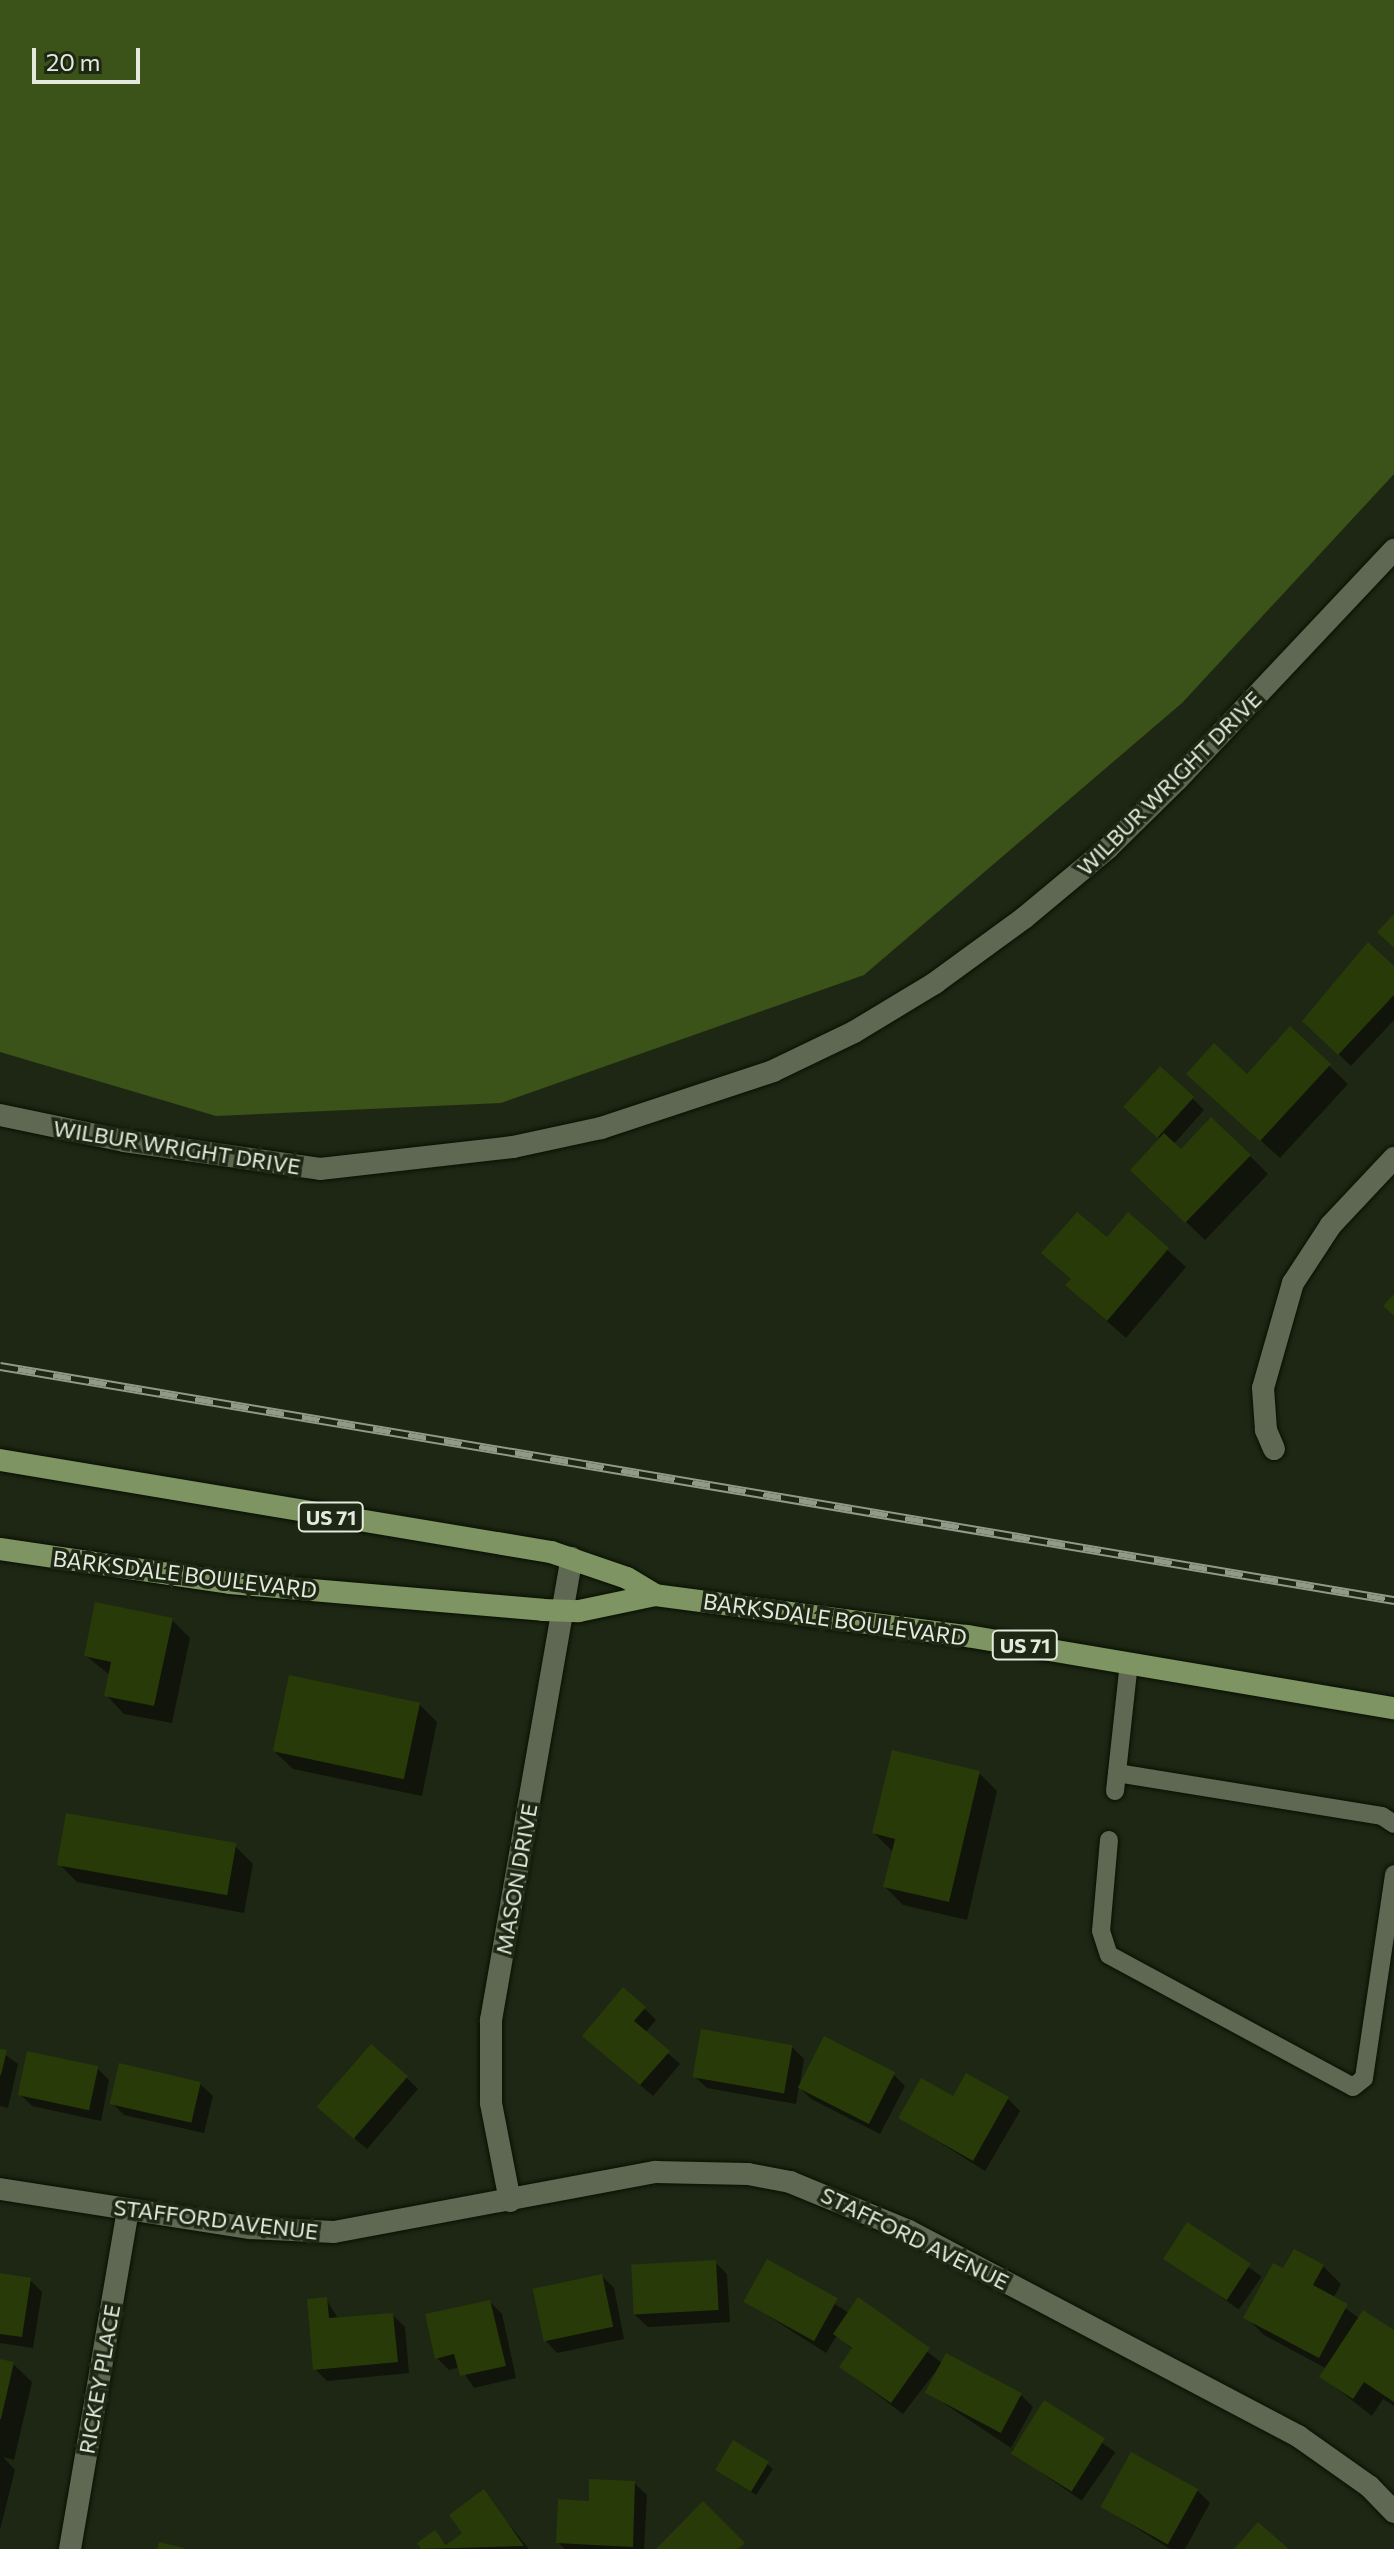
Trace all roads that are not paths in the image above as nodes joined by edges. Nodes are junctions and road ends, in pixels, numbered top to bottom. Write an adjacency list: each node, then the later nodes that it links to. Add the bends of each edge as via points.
1 (1394, 550): 2 (street, WILBUR WRIGHT DRIVE, via 1178,779 1048,898 935,983 854,1032 773,1071 601,1128 513,1147 320,1169 181,1151)
2 (0, 1115)
3 (1394, 1158): 4 (street, via 1331,1225 1293,1283 1263,1388 1266,1430)
4 (1274, 1449)
5 (0, 1460): 7 (main road, BARKSDALE BOULEVARD / US 71)
6 (0, 1549): 9 (main road, BARKSDALE BOULEVARD / US 71, via 230,1583)
7 (572, 1558): 8 (main road, BARKSDALE BOULEVARD / US 71, via 627,1578); 9 (street, MASON DRIVE)
8 (655, 1595): 9 (main road, BARKSDALE BOULEVARD / US 71); 10 (main road, BARKSDALE BOULEVARD / US 71, via 952,1633)
9 (565, 1611): 16 (street, MASON DRIVE, via 491,2020 491,2103)
10 (1129, 1663): 11 (main road, BARKSDALE BOULEVARD / US 71); 12 (lane, via 1116,1782 1382,1816)
11 (1394, 1708)
12 (1394, 1824)
13 (1109, 1840): 14 (lane, via 1101,1931 1109,1955 1353,2087 1364,2078)
14 (1394, 1874)
15 (0, 2189): 17 (street, STAFFORD AVENUE)
16 (510, 2201): 17 (street, STAFFORD AVENUE, via 334,2232 250,2228); 18 (street, STAFFORD AVENUE, via 655,2172 699,2171 790,2182 839,2197 1298,2436 1369,2486)
17 (128, 2210): 19 (street, RICKEY PLACE)
18 (1394, 2512)
19 (70, 2549)

